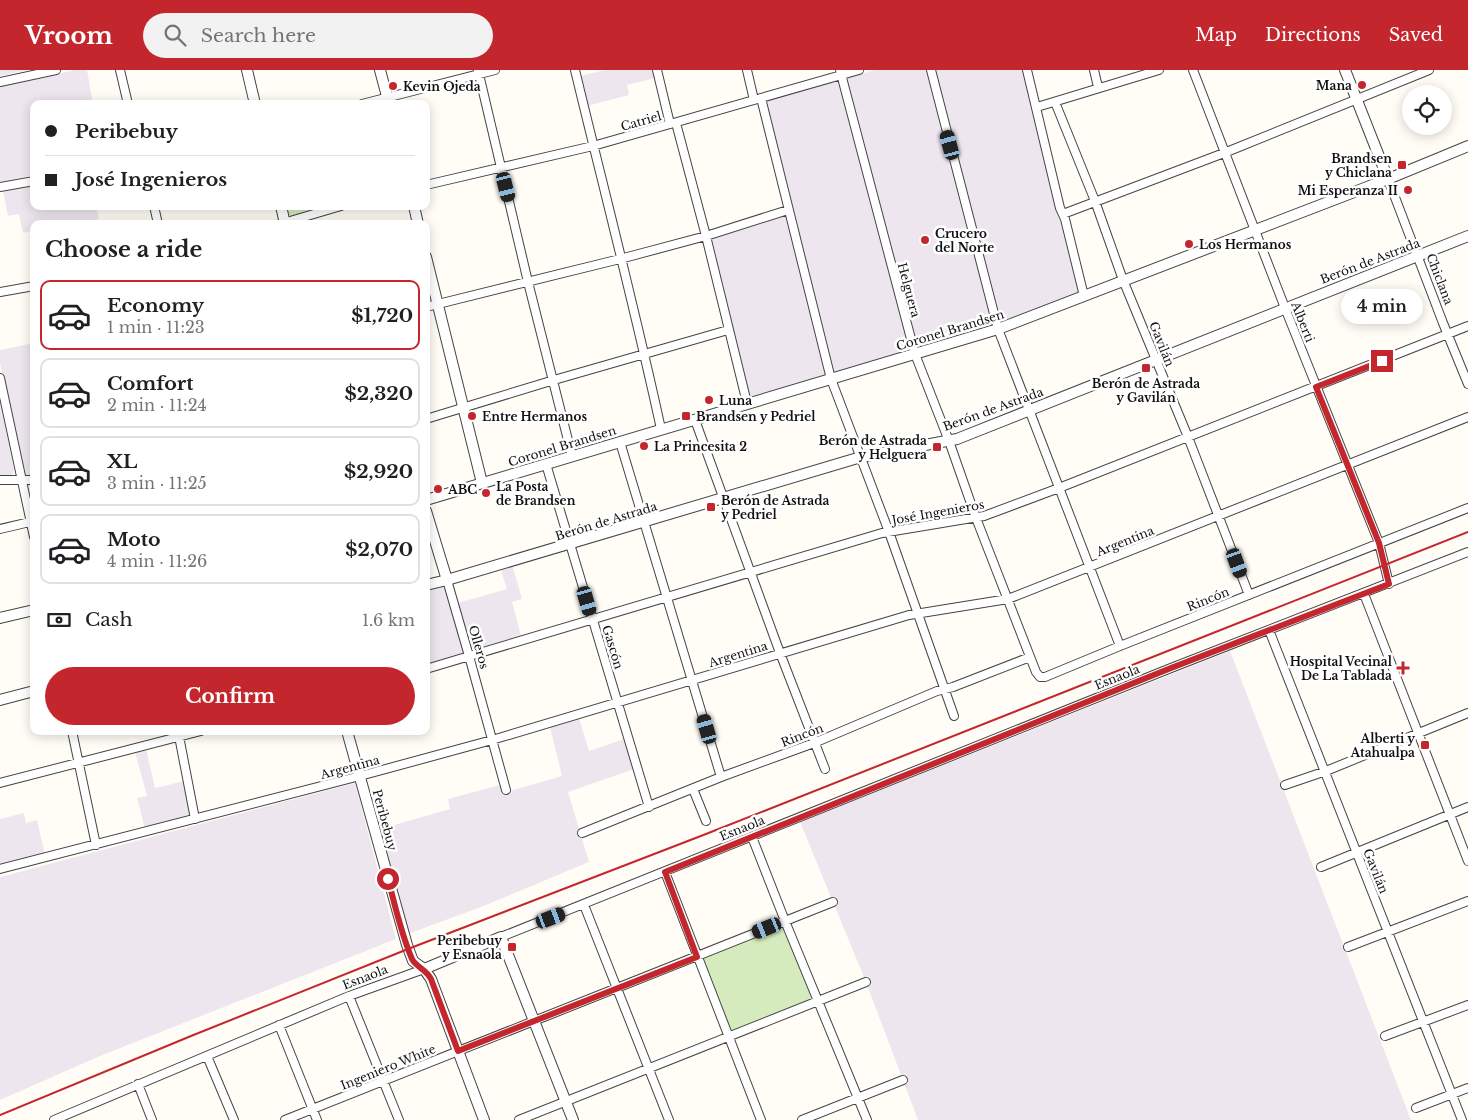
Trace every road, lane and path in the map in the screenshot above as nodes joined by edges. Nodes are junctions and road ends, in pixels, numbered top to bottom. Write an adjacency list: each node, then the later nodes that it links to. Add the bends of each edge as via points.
1 (56, 70): 19 (street)
2 (120, 70): 23 (street)
3 (247, 70): 24 (street)
4 (380, 70): 25 (street)
5 (495, 70): 17 (street)
6 (575, 70): 29 (street)
7 (657, 70): 28 (street)
8 (747, 70): 22 (street)
9 (859, 70): 18 (street, Catriel)
10 (931, 70): 57 (street)
11 (1027, 70): 27 (street)
12 (1094, 70): 20 (street)
13 (1159, 70): 20 (street)
14 (1193, 70): 31 (street, Alberti)
15 (1345, 70): 21 (street, Chiclana)
16 (1429, 70): 21 (street)
17 (479, 72): 25 (street); 32 (street)
18 (841, 72): 22 (street, Catriel); 61 (street, Helguera)
19 (0, 82)
20 (1098, 87): 26 (street)
21 (1356, 98): 31 (street); 33 (street, Chiclana)
22 (758, 99): 28 (street, Catriel); 39 (street)
23 (127, 100)
24 (254, 100)
25 (388, 100)
26 (1055, 102): 27 (street); 37 (street, Gavilán)
27 (1037, 107): 40 (street)
28 (673, 124): 29 (street, Catriel); 43 (street)
29 (593, 146): 32 (street, Catriel); 46 (street)
30 (1468, 146): 33 (street, Coronel Brandsen)
31 (1224, 153): 37 (street); 42 (street, Alberti)
32 (501, 168): 35 (street, Catriel); 49 (street)
33 (1388, 179): 42 (street, Coronel Brandsen); 45 (street, Chiclana)
34 (30, 181): 36 (street)
35 (430, 185)
36 (0, 187)
37 (1095, 201): 40 (street); 48 (street, Gavilán)
38 (327, 210): 41 (street)
39 (788, 210): 43 (street); 64 (street)
40 (1063, 214): 52 (street)
41 (293, 220)
42 (1254, 230): 48 (street, Coronel Brandsen); 55 (street, Alberti)
43 (706, 236): 46 (street); 58 (street)
44 (1468, 236): 45 (street, Berón de Astrada)
45 (1418, 256): 55 (street, Berón de Astrada); 59 (street, Chiclana)
46 (620, 260): 49 (street); 60 (street)
47 (430, 273): 53 (street)
48 (1123, 280): 52 (street, Coronel Brandsen); 62 (street, Gavilán)
49 (528, 282): 53 (street); 65 (street)
50 (30, 287): 51 (street)
51 (0, 292)
52 (1084, 296): 57 (street, Coronel Brandsen)
53 (438, 304): 54 (street); 69 (street)
54 (430, 306)
55 (1285, 308): 62 (street, Berón de Astrada); 67 (street, Alberti)
56 (1468, 326): 59 (street, José Ingenieros)
57 (998, 329): 61 (street, Coronel Brandsen); 70 (street)
58 (728, 330): 60 (street); 68 (street)
59 (1448, 334): 66 (street, Chiclana); 67 (street, José Ingenieros)
60 (644, 353): 65 (street); 74 (street)
61 (914, 354): 64 (street, Coronel Brandsen); 76 (street, Helguera)
62 (1156, 360): 70 (street, Berón de Astrada); 75 (street, Gavilán)
63 (0, 378): 83 (street)
64 (831, 379): 68 (street, Coronel Brandsen); 79 (street)
65 (554, 380): 69 (street); 78 (street)
66 (1468, 384)
67 (1316, 387): 75 (street, José Ingenieros); 81 (street, Alberti)
68 (747, 404): 73 (street, Coronel Brandsen)
69 (463, 408): 72 (street); 85 (street)
70 (1029, 410): 76 (street, Berón de Astrada); 86 (street)
71 (1468, 417): 81 (street, Argentina)
72 (430, 418)
73 (695, 420): 74 (street, Coronel Brandsen); 87 (street)
74 (661, 429): 77 (street, Coronel Brandsen)
75 (1188, 437): 86 (street, José Ingenieros); 91 (street, Gavilán)
76 (949, 441): 79 (street, Berón de Astrada); 92 (street, Helguera)
77 (620, 442): 78 (street, Coronel Brandsen); 94 (street)
78 (572, 456): 80 (street, Coronel Brandsen)
79 (860, 457): 87 (street, Berón de Astrada); 97 (street)
80 (546, 464): 85 (street, Coronel Brandsen); 99 (street, Gascón)
81 (1347, 465): 91 (street, Argentina); 98 (street, Alberti)
82 (0, 480): 83 (street)
83 (22, 480): 84 (street); 90 (street)
84 (30, 480)
85 (482, 483): 88 (street, Coronel Brandsen)
86 (1059, 488): 92 (street, José Ingenieros); 101 (street)
87 (724, 498): 94 (street, Berón de Astrada); 102 (street)
88 (430, 499)
89 (1468, 508): 98 (street, Rincón)
90 (30, 513)
91 (1219, 516): 101 (street, Argentina); 107 (street, Gavilán)
92 (976, 518): 97 (street, José Ingenieros); 109 (street, Helguera)
93 (30, 522): 96 (street)
94 (645, 522): 99 (street, Berón de Astrada); 108 (street)
95 (430, 524): 103 (street, Olleros)
96 (0, 529)
97 (889, 532): 102 (street, José Ingenieros); 111 (street)
98 (1379, 543): 105 (street, Alberti); 107 (street, Rincón)
99 (570, 544): 103 (street, Berón de Astrada); 113 (street, Gascón)
100 (1468, 552): 105 (street, Esnaola)
101 (1090, 567): 109 (street, Argentina); 115 (street)
102 (752, 573): 108 (street, José Ingenieros); 116 (street)
103 (447, 580): 104 (street, Berón de Astrada); 117 (street, Olleros)
104 (430, 584)
105 (1389, 584): 106 (street, Esnaola)
106 (1364, 594): 114 (street, Esnaola); 128 (street)
107 (1249, 595): 115 (street, Rincón)
108 (666, 597): 113 (street, José Ingenieros); 121 (street)
109 (1008, 599): 111 (street, Argentina); 118 (street, Helguera)
110 (30, 611): 112 (street)
111 (917, 613): 116 (street, Argentina); 122 (street)
112 (0, 618)
113 (592, 620): 117 (street, José Ingenieros); 125 (street, Gascón)
114 (1269, 630): 137 (street, Gavilán); 150 (street, Esnaola)
115 (1120, 646): 120 (street, Rincón)
116 (780, 653): 121 (street, Argentina); 134 (street)
117 (469, 656): 119 (street, José Ingenieros); 133 (street, Olleros)
118 (1030, 657): 120 (street, Helguera); 122 (street, Rincón)
119 (430, 668)
120 (1040, 677)
121 (693, 680): 125 (street, Argentina); 139 (street)
122 (945, 689): 127 (street); 134 (street, Rincón)
123 (30, 692): 124 (street)
124 (0, 700)
125 (617, 702): 133 (street, Argentina); 144 (street, Gascón)
126 (1468, 713): 128 (street)
127 (954, 716)
128 (1419, 733): 137 (street); 146 (street)
129 (73, 735): 135 (street)
130 (174, 735): 135 (street)
131 (178, 735): 147 (street)
132 (348, 735): 138 (street, Peribebuy)
133 (492, 740): 138 (street, Argentina); 143 (street, Olleros)
134 (814, 743): 136 (street); 139 (street, Rincón)
135 (79, 762): 140 (street); 151 (street)
136 (825, 769)
137 (1326, 770): 141 (street); 152 (street, Gavilán)
138 (360, 776): 147 (street, Argentina); 165 (street, Peribebuy, via 407,945 413,961)
139 (721, 777): 142 (street, Rincón)
140 (0, 783)
141 (1285, 785)
142 (693, 789): 144 (street, Rincón); 148 (street)
143 (506, 790)
144 (649, 807): 149 (street, Rincón)
145 (1468, 807): 146 (street)
146 (1450, 815): 152 (street); 153 (street)
147 (195, 819): 151 (street, Argentina)
148 (706, 821)
149 (582, 833)
150 (752, 837): 156 (street, Esnaola); 160 (street)
151 (96, 845): 155 (street, Argentina)
152 (1357, 852): 154 (street); 161 (street, Gavilán)
153 (1468, 861)
154 (1321, 867)
155 (0, 870)
156 (665, 872): 159 (street, Esnaola); 164 (street)
157 (1468, 901): 161 (street)
158 (833, 902): 160 (street, Ingeniero White)
159 (584, 905): 162 (street, Esnaola); 167 (street)
160 (785, 921): 164 (street, Ingeniero White); 169 (street)
161 (1390, 932): 163 (street); 172 (street, Gavilán)
162 (501, 937): 165 (street, Esnaola); 171 (street)
163 (1348, 947)
164 (697, 957): 167 (street, Ingeniero White); 175 (street)
165 (424, 969): 168 (street, Esnaola); 176 (street, Peribebuy, via 431,979)
166 (866, 982): 169 (street)
167 (617, 989): 171 (street, Ingeniero White); 178 (street)
168 (349, 996): 173 (street, Esnaola); 180 (street)
169 (818, 1002): 175 (street); 184 (street)
170 (1468, 1005): 172 (street)
171 (535, 1021): 176 (street, Ingeniero White); 185 (street)
172 (1424, 1021): 174 (street); 183 (street, Gavilán)
173 (279, 1025): 177 (street, Esnaola); 187 (street)
174 (1385, 1036)
175 (728, 1038): 178 (street); 198 (street)
176 (458, 1051): 180 (street, Ingeniero White); 194 (street, Peribebuy)
177 (207, 1056): 181 (street, Esnaola); 190 (street)
178 (649, 1068): 185 (street); 197 (street)
179 (903, 1080): 184 (street)
180 (383, 1081): 187 (street, Ingeniero White); 193 (street)
181 (138, 1084): 188 (street, Esnaola); 189 (street)
182 (1468, 1088): 183 (street)
183 (1453, 1094): 186 (street); 201 (street, Gavilán)
184 (858, 1098): 199 (street); 200 (street)
185 (566, 1102): 195 (street); 196 (street)
186 (1416, 1108)
187 (312, 1109): 191 (street, Ingeniero White); 192 (street)
188 (54, 1120)
189 (152, 1120)
190 (234, 1120)
191 (285, 1120)
192 (317, 1120)
193 (399, 1120)
194 (484, 1120)
195 (519, 1120)
196 (574, 1120)
197 (669, 1120)
198 (761, 1120)
199 (802, 1120)
200 (867, 1120)
201 (1462, 1120)

